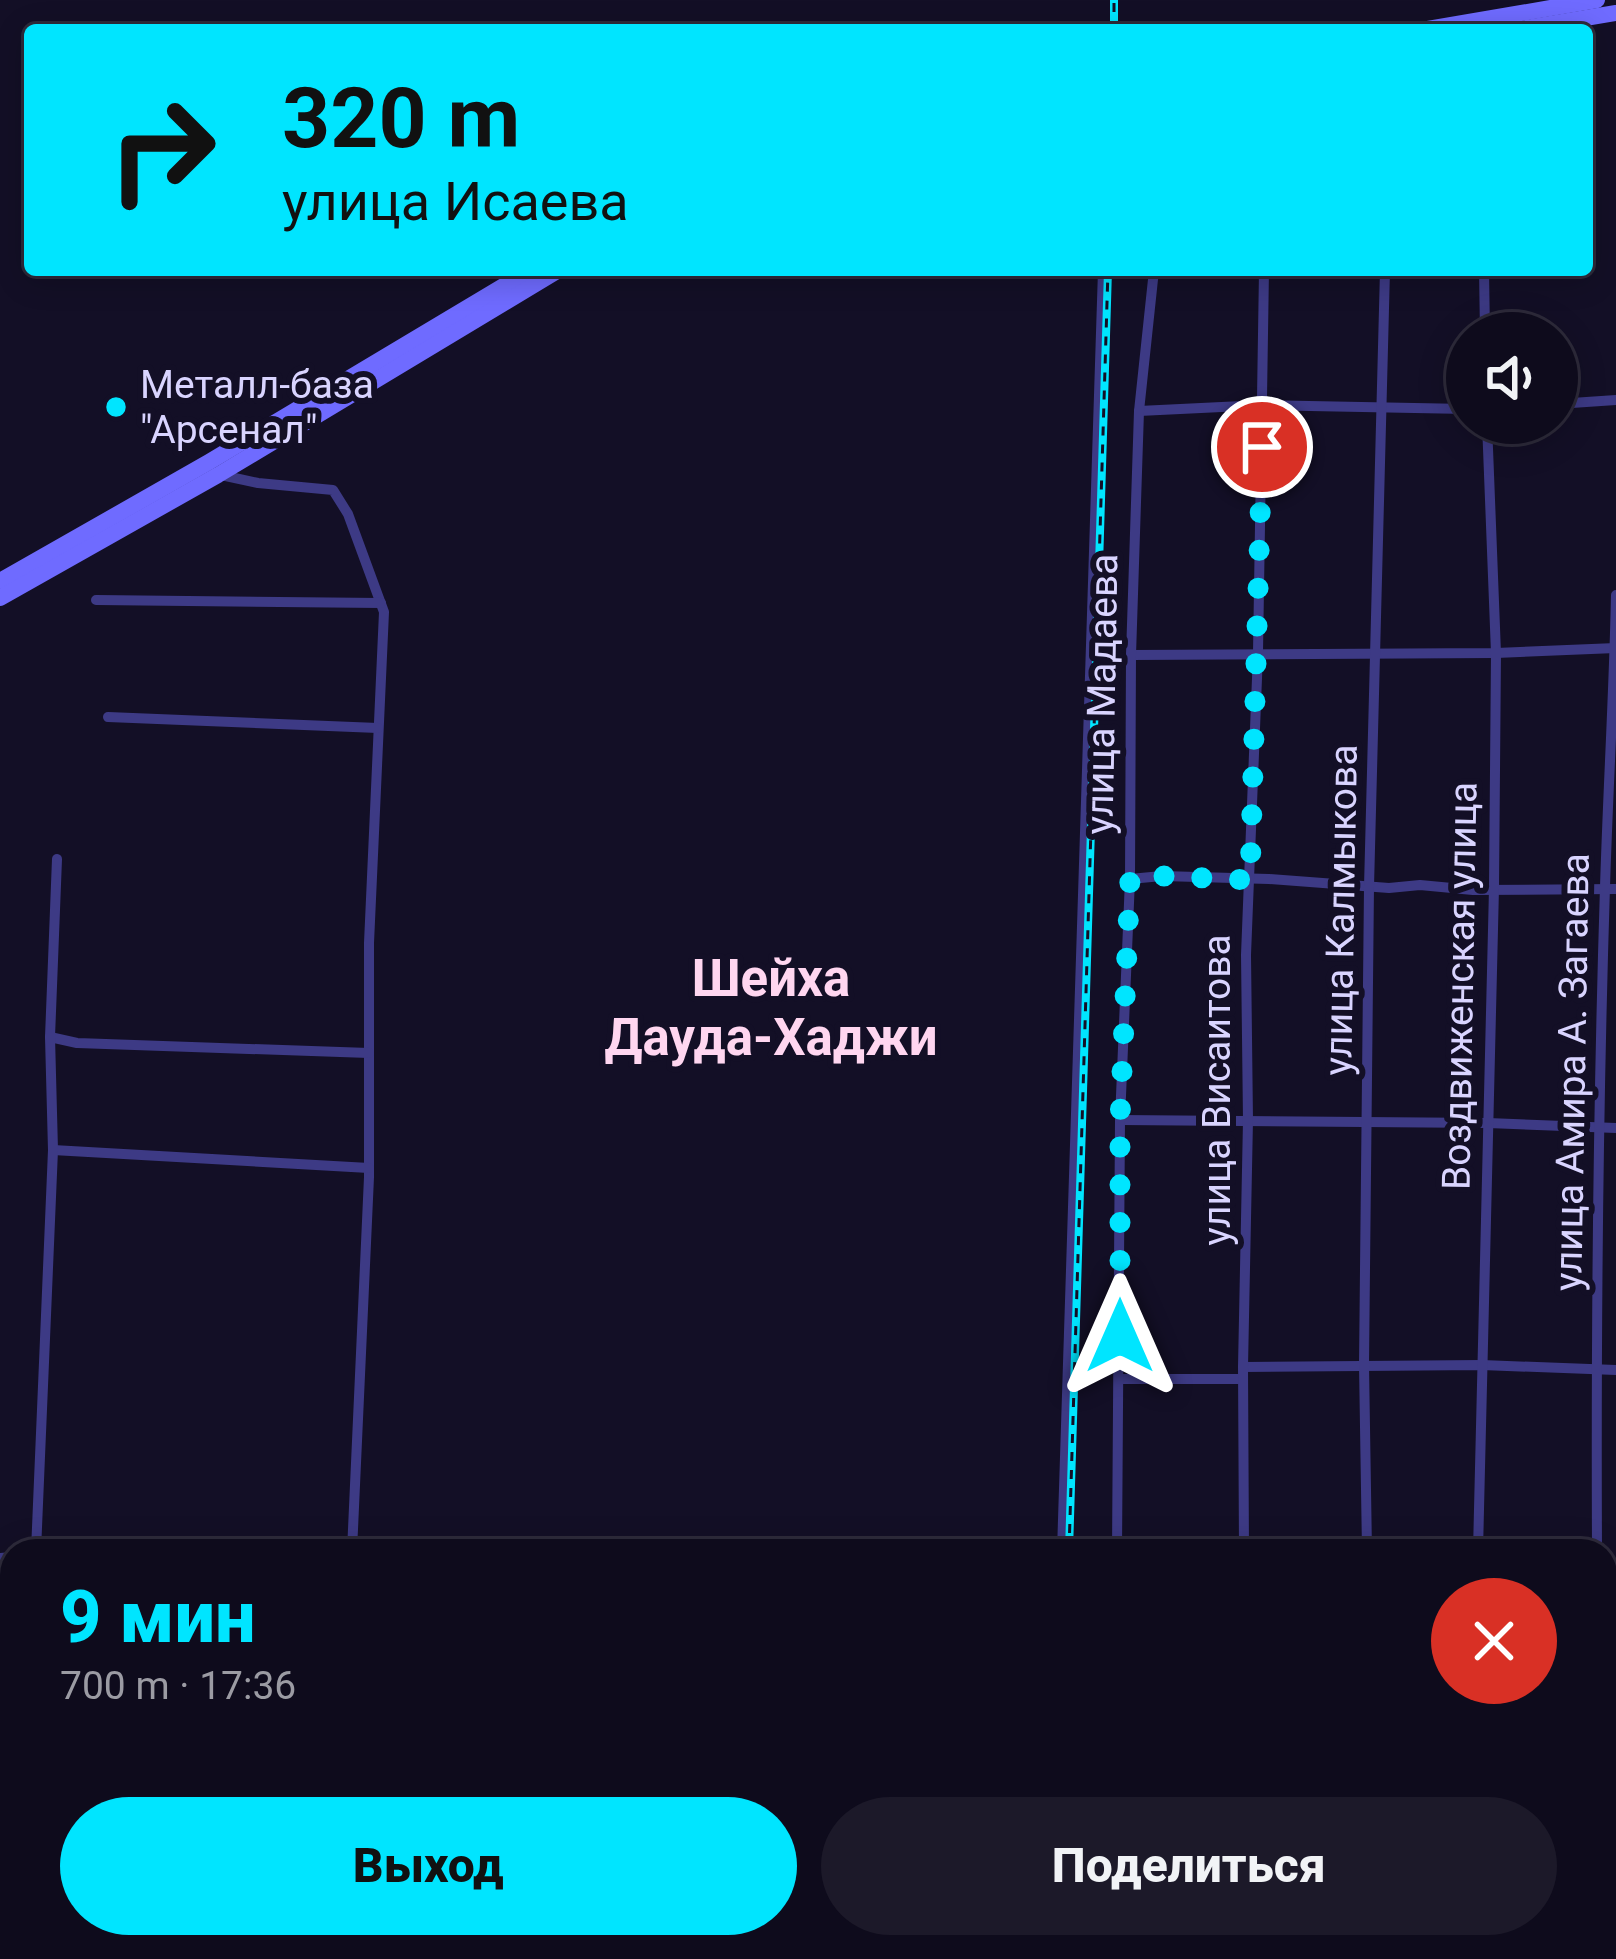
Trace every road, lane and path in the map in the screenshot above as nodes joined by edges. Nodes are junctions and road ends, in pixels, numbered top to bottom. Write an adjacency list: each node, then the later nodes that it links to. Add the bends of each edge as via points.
1 (1597, 0): 3 (main road)
2 (1616, 13): 4 (main road)
3 (1457, 24)
4 (1551, 24)
5 (520, 276): 20 (main road)
6 (549, 276): 20 (main road)
7 (1103, 276): 57 (street)
8 (1153, 276): 18 (street, улица Мадаева)
9 (1264, 276): 15 (street, улица Висаитова)
10 (1385, 276): 16 (street, улица Калмыкова)
11 (1484, 276): 12 (street)
12 (1485, 312)
13 (1616, 400): 14 (street)
14 (1578, 403)
15 (1263, 405): 16 (street); 18 (street); 28 (street, улица Висаитова)
16 (1383, 408): 17 (street); 27 (street, улица Калмыкова)
17 (1446, 409)
18 (1139, 411): 30 (street, улица Мадаева)
19 (1488, 444): 29 (street, Воздвиженская улица)
20 (213, 468): 21 (main road); 23 (main road); 25 (street, via 258,483 333,490)
21 (0, 581)
22 (1616, 596): 26 (street, улица Амира А. Загаева)
23 (0, 598)
24 (96, 600): 25 (street)
25 (380, 603): 32 (street)
26 (1616, 649): 29 (street); 38 (street, улица Амира А. Загаева)
27 (1377, 652): 28 (street); 29 (street); 36 (street, улица Калмыкова)
28 (1258, 653): 30 (street); 35 (street, улица Висаитова)
29 (1496, 653): 37 (street, Воздвиженская улица)
30 (1131, 656): 34 (street, улица Мадаева)
31 (108, 717): 32 (street)
32 (378, 728): 40 (street)
33 (57, 859): 39 (street)
34 (1130, 879): 35 (street); 41 (street, улица Мадаева)
35 (1250, 880): 36 (street); 42 (street, улица Висаитова)
36 (1369, 886): 37 (street); 43 (street, улица Калмыкова)
37 (1494, 888): 38 (street); 44 (street, Воздвиженская улица)
38 (1611, 889): 45 (street, улица Амира А. Загаева)
39 (50, 1037): 40 (street); 47 (street)
40 (369, 1053): 48 (street)
41 (1120, 1120): 42 (street); 54 (street, улица Мадаева)
42 (1248, 1120): 43 (street); 53 (street, улица Висаитова)
43 (1366, 1122): 44 (street); 49 (street, улица Калмыкова)
44 (1488, 1123): 45 (street); 50 (street, Воздвиженская улица)
45 (1600, 1127): 46 (street); 51 (street, улица Амира А. Загаева)
46 (1616, 1128)
47 (53, 1150): 48 (street); 55 (street)
48 (369, 1168): 56 (street)
49 (1364, 1365): 50 (street); 53 (street); 60 (street, улица Калмыкова)
50 (1481, 1365): 51 (street); 61 (street, Воздвиженская улица)
51 (1596, 1370): 52 (street); 62 (street, улица Амира А. Загаева)
52 (1616, 1370)
53 (1244, 1373): 54 (street); 59 (street, улица Висаитова)
54 (1120, 1379): 58 (street, улица Мадаева)
55 (37, 1539)
56 (353, 1539)
57 (1062, 1539)
58 (1118, 1539)
59 (1244, 1539)
60 (1367, 1539)
61 (1478, 1539)
62 (1598, 1539)

